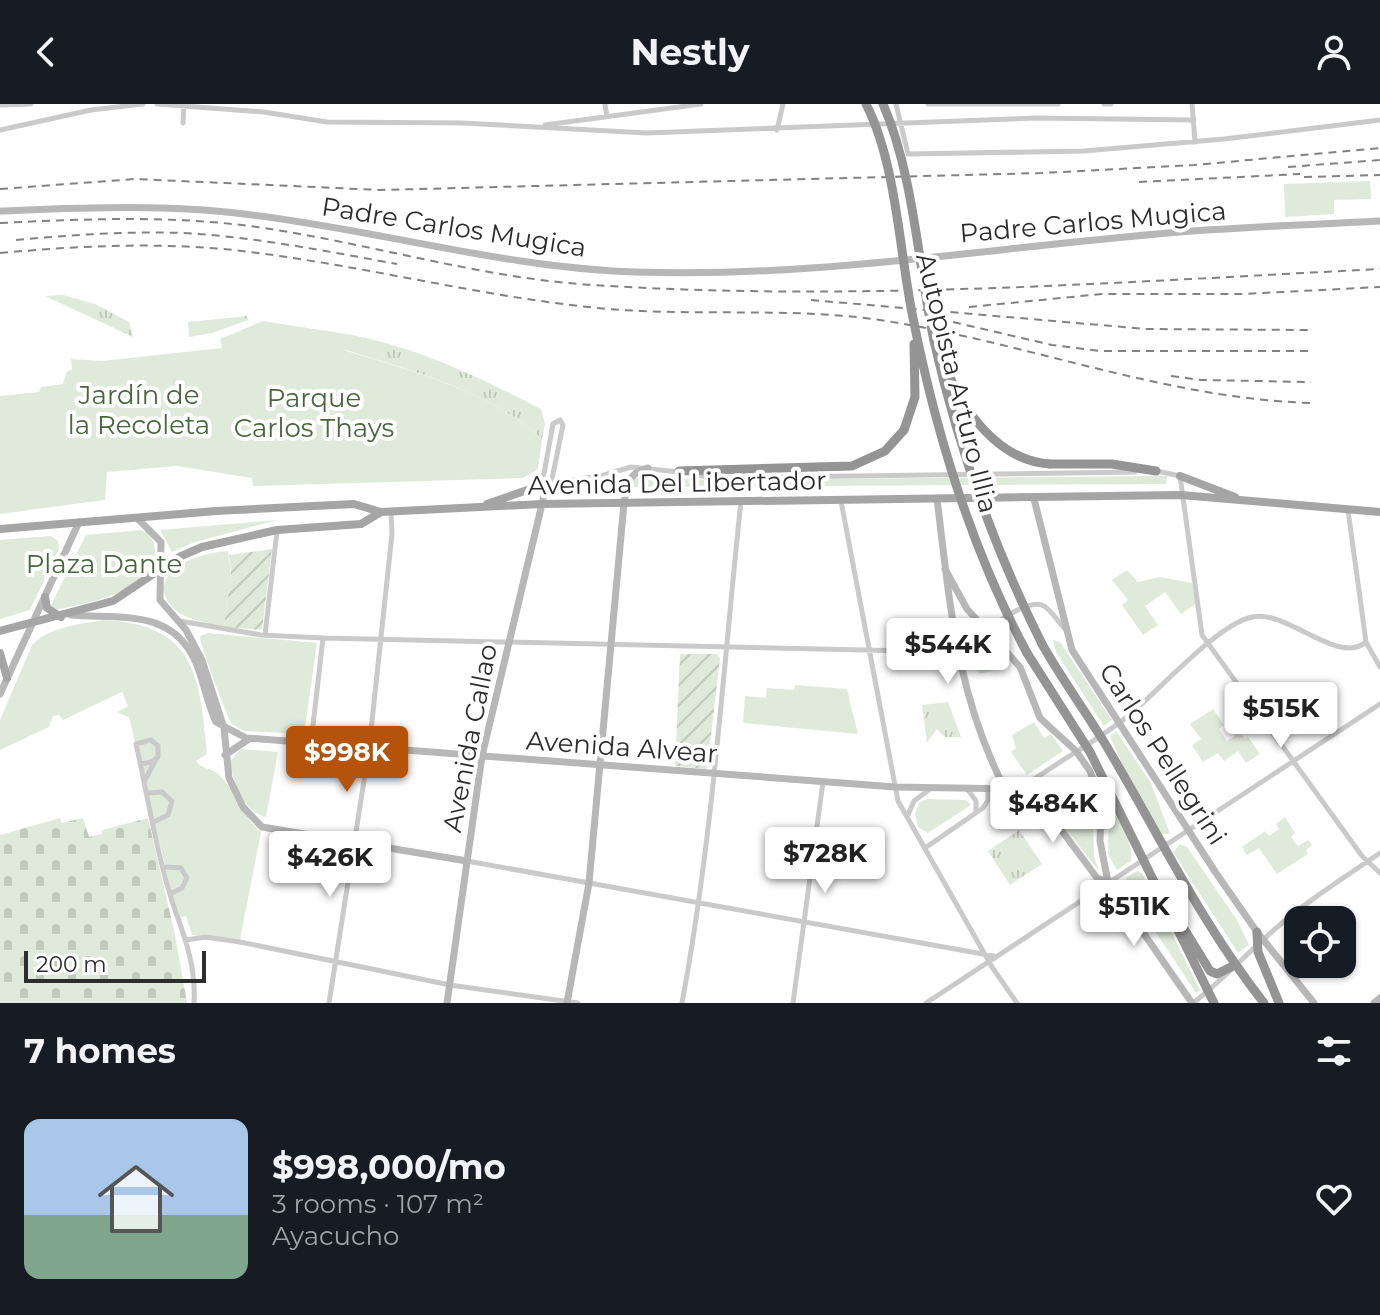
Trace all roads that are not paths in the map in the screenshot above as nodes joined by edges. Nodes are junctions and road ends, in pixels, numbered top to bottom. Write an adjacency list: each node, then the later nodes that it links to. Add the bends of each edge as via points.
1 (31, 104): 15 (street)
2 (143, 104): 25 (street)
3 (157, 104): 16 (street)
4 (605, 104): 19 (street)
5 (701, 104): 19 (street)
6 (783, 104): 26 (street)
7 (866, 104): 31 (highway, Autopista Arturo Illia, bridge, via 887,167)
8 (883, 104): 30 (highway, Autopista Arturo Illia, bridge, via 897,143)
9 (896, 104): 23 (street)
10 (928, 104): 17 (street)
11 (1058, 104): 18 (street)
12 (1104, 104): 13 (street)
13 (1111, 104)
14 (1192, 104): 20 (street)
15 (0, 105)
16 (184, 105): 22 (street); 24 (street, via 327,122)
17 (991, 105): 18 (street)
18 (1042, 105)
19 (607, 117): 24 (street)
20 (1194, 120): 23 (street, via 1036,118); 27 (street)
21 (1380, 120): 27 (street)
22 (183, 123)
23 (900, 125): 26 (street); 27 (street, via 908,154 1026,154)
24 (524, 127): 26 (street, via 647,133)
25 (0, 130)
26 (777, 130)
27 (1195, 142)
28 (0, 211): 29 (street, Padre Carlos Mugica, via 213,211 544,266 685,273 815,270 1156,234)
29 (1380, 221)
30 (930, 317): 34 (highway, bridge, via 954,385 984,430 1015,454 1050,464 1112,464); 79 (highway, Autopista Arturo Illia, bridge, via 975,488 1009,574 1042,644)
31 (913, 321): 33 (highway, bridge, via 914,406 892,445 870,460 852,466); 82 (highway, Autopista Arturo Illia, bridge, via 967,520 997,594)
32 (648, 468): 33 (street, Avenida Del Libertador); 36 (street, Avenida Del Libertador); 43 (street, via 629,478)
33 (679, 471): 34 (street, Avenida Del Libertador, via 712,478)
34 (1156, 471): 35 (street, Avenida Del Libertador)
35 (1180, 476): 37 (street); 40 (main road)
36 (547, 483): 36 (street, Avenida Callao, via 552,479 560,420 553,424 543,479); 44 (street, Avenida Callao); 45 (main road)
37 (1181, 495): 39 (main road, Avenida Del Libertador); 40 (main road, Avenida Del Libertador); 68 (street)
38 (937, 499): 39 (main road, Avenida Del Libertador); 42 (main road, Avenida Del Libertador); 53 (street)
39 (1034, 499): 60 (street, Carlos Pellegrini)
40 (1240, 500): 46 (main road, Avenida Del Libertador)
41 (741, 501): 42 (main road, Avenida Del Libertador); 43 (main road, Avenida Del Libertador); 69 (street)
42 (841, 501): 70 (street)
43 (624, 503): 44 (main road, Avenida Del Libertador); 67 (street)
44 (542, 504): 45 (main road, Avenida Del Libertador); 65 (street, Avenida Callao)
45 (478, 507): 47 (main road, Avenida Del Libertador)
46 (1348, 510): 48 (main road, Avenida Del Libertador); 66 (street)
47 (386, 512): 49 (main road, via 354,504); 52 (main road, Avenida Del Libertador, via 361,524); 64 (street, via 392,534)
48 (1380, 512)
49 (137, 518): 50 (main road); 54 (street, via 161,542)
50 (79, 522): 51 (main road); 55 (street)
51 (0, 529)
52 (277, 530): 54 (main road, Avenida Del Libertador, via 194,550); 62 (street)
53 (945, 569): 59 (street, via 962,603); 71 (street)
54 (158, 574): 56 (main road, Avenida Del Libertador, via 123,597); 57 (street, via 161,602)
55 (45, 597): 56 (main road, via 47,608); 58 (street)
56 (66, 616): 58 (main road, Avenida Del Libertador); 78 (street, via 137,617 169,629 192,654 214,718)
57 (179, 621): 62 (street); 78 (street, via 202,660)
58 (31, 624): 61 (main road, Avenida Del Libertador); 74 (street)
59 (988, 630): 60 (street, via 1020,607 1034,604 1045,607); 71 (street); 84 (street, via 1024,673 1043,721)
60 (1066, 630): 77 (street, Carlos Pellegrini, via 1072,650)
61 (0, 631)
62 (265, 635): 63 (street)
63 (323, 638): 64 (street); 81 (street)
64 (381, 639): 65 (street); 83 (street)
65 (509, 642): 67 (street); 86 (street, Avenida Callao)
66 (1366, 642): 68 (street, via 1345,649 1264,616 1241,621); 73 (street)
67 (611, 644): 69 (street); 90 (street)
68 (1207, 644): 77 (street); 87 (street)
69 (727, 647): 70 (street); 91 (street)
70 (871, 650): 71 (street); 95 (street)
71 (956, 652): 99 (street, via 977,729)
72 (0, 653): 74 (main road)
73 (1380, 667)
74 (7, 678): 75 (street)
75 (0, 694)
76 (1380, 704): 87 (street)
77 (1120, 722): 79 (street); 106 (street, Carlos Pellegrini)
78 (224, 728): 80 (street, Avenida Alvear); 85 (street)
79 (1100, 735): 82 (street); 108 (highway, Autopista Arturo Illia)
80 (251, 738): 81 (street, Avenida Alvear); 85 (street)
81 (311, 743): 83 (street, Avenida Alvear)
82 (1085, 745): 84 (street); 92 (highway, Autopista Arturo Illia)
83 (369, 749): 86 (street, Avenida Alvear); 107 (street)
84 (1076, 751): 96 (street); 102 (street)
85 (225, 755): 107 (street, via 234,791 262,827)
86 (482, 756): 90 (street, Avenida Alvear); 112 (street, Avenida Callao)
87 (1293, 759): 106 (street); 113 (street)
88 (156, 760): 89 (street); 89 (street, via 155,743 147,739 136,744); 94 (street)
89 (141, 764): 94 (street)
90 (602, 765): 91 (street, Avenida Alvear); 117 (street)
91 (717, 774): 93 (street, Avenida Alvear); 119 (street)
92 (1102, 776): 102 (highway); 111 (highway, Autopista Arturo Illia)
93 (824, 781): 95 (street, Avenida Alvear); 121 (street)
94 (145, 782): 101 (street)
95 (895, 787): 97 (street, Avenida Alvear); 104 (street)
96 (1021, 788): 99 (street, Avenida Alvear); 116 (street, via 1034,794 1097,878)
97 (931, 789): 100 (street, Avenida Alvear); 104 (street, via 914,801)
98 (988, 789): 99 (street, Avenida Alvear); 100 (street, Avenida Alvear); 103 (street, via 987,803)
99 (1005, 789)
100 (968, 790): 103 (street)
101 (148, 794): 105 (street); 105 (street, via 162,792 172,801 168,815)
102 (1101, 802): 116 (street, via 1101,855)
103 (976, 812): 109 (street)
104 (906, 818): 109 (street)
105 (154, 822): 114 (street)
106 (1187, 829): 108 (street); 122 (street, Carlos Pellegrini)
107 (354, 843): 112 (street); 125 (street)
108 (1161, 846): 111 (street); 127 (highway, Autopista Arturo Illia)
109 (925, 848): 124 (street)
110 (1380, 853): 113 (street)
111 (1143, 858): 116 (street); 120 (highway, Autopista Arturo Illia)
112 (467, 861): 117 (street); 128 (street, Avenida Callao)
113 (1368, 862): 115 (street); 122 (street)
114 (165, 867): 118 (street); 118 (street, via 181,868 187,878)
115 (1380, 873)
116 (1108, 882): 126 (street); 140 (street)
117 (589, 883): 119 (street); 131 (street)
118 (172, 893): 123 (street)
119 (701, 901): 121 (street); 136 (street)
120 (1170, 911): 127 (highway, via 1210,971 1217,974); 129 (highway)
121 (807, 920): 124 (street); 137 (street)
122 (1259, 939): 127 (street); 143 (highway); 144 (street, Carlos Pellegrini)
123 (186, 940): 125 (street, via 205,937); 132 (street, via 196,981)
124 (985, 953): 126 (street)
125 (336, 959): 128 (street); 133 (street)
126 (991, 959): 138 (street); 139 (street)
127 (1235, 965): 129 (street); 142 (highway, Autopista Arturo Illia)
128 (450, 985): 131 (street); 134 (street, Avenida Callao)
129 (1208, 992): 140 (street); 141 (highway)
130 (1380, 998): 145 (street)
131 (567, 1002): 135 (street)
132 (194, 1003)
133 (329, 1003)
134 (447, 1003)
135 (578, 1003)
136 (682, 1003)
137 (793, 1003)
138 (926, 1003)
139 (1017, 1003)
140 (1193, 1003)
141 (1214, 1003)
142 (1264, 1003)
143 (1279, 1003)
144 (1314, 1003)
145 (1374, 1003)

